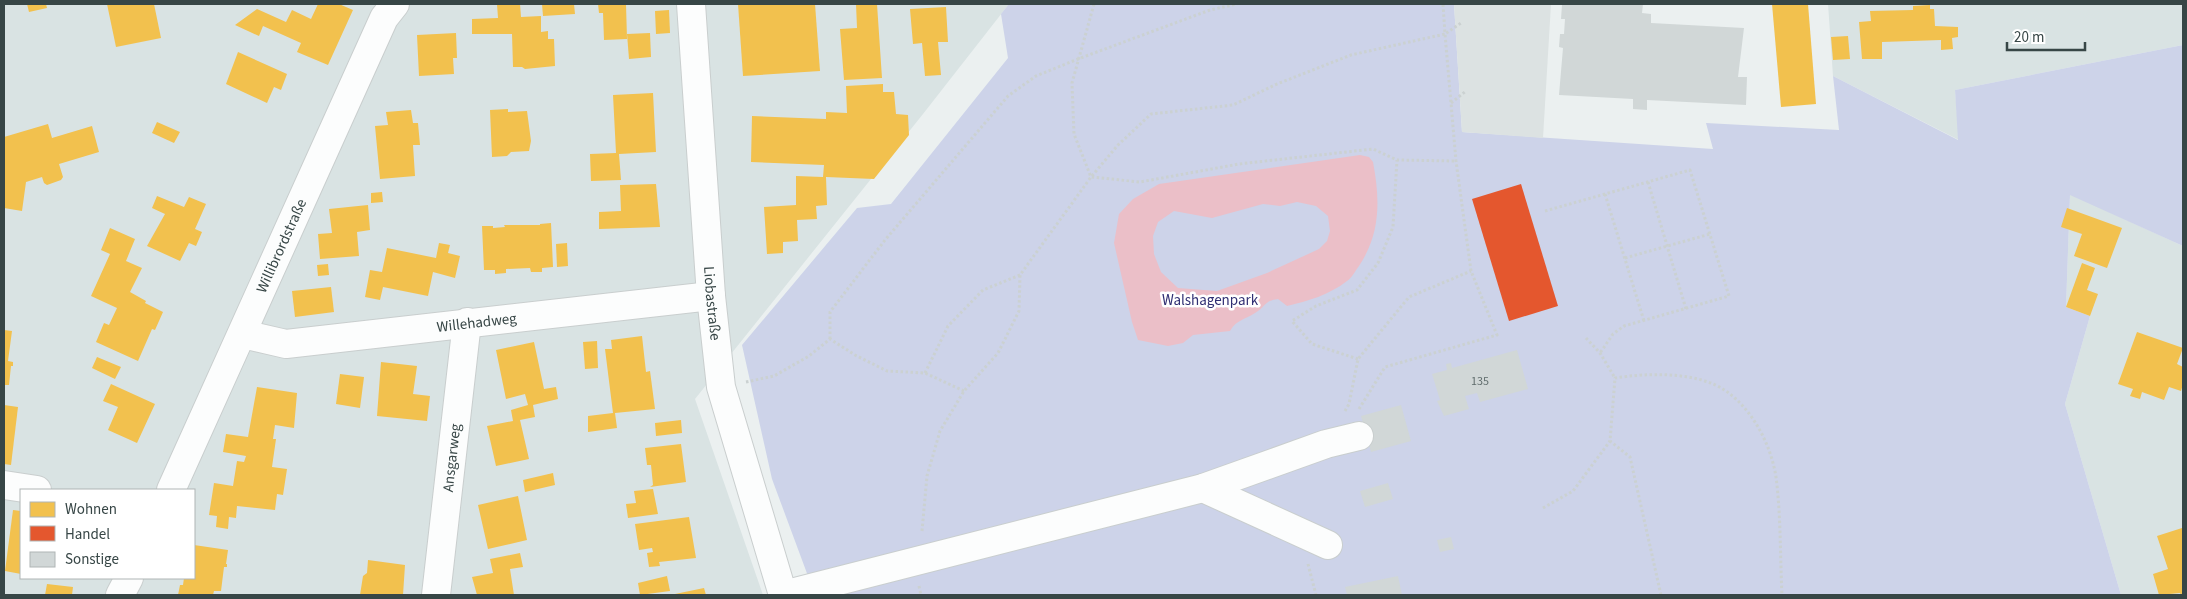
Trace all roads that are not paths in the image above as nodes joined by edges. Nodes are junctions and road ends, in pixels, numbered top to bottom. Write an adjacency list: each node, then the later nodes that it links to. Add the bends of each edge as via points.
1 (395, 4): 5 (street, Willibrordstraße, via 384,18)
2 (691, 4): 3 (street, Liobastraße)
3 (711, 296): 4 (street, Willehadweg); 15 (street, Liobastraße, via 721,387)
4 (467, 322): 5 (street, Willehadweg, via 286,344); 14 (street, Ansgarweg)
5 (243, 334): 10 (street, Willibrordstraße)
6 (1360, 436): 8 (street, via 1326,444)
7 (4, 485): 9 (street)
8 (1202, 488): 11 (street); 15 (street)
9 (30, 489)
10 (171, 489)
11 (1328, 545)
12 (128, 579): 13 (street)
13 (120, 595)
14 (436, 595)
15 (783, 595)

